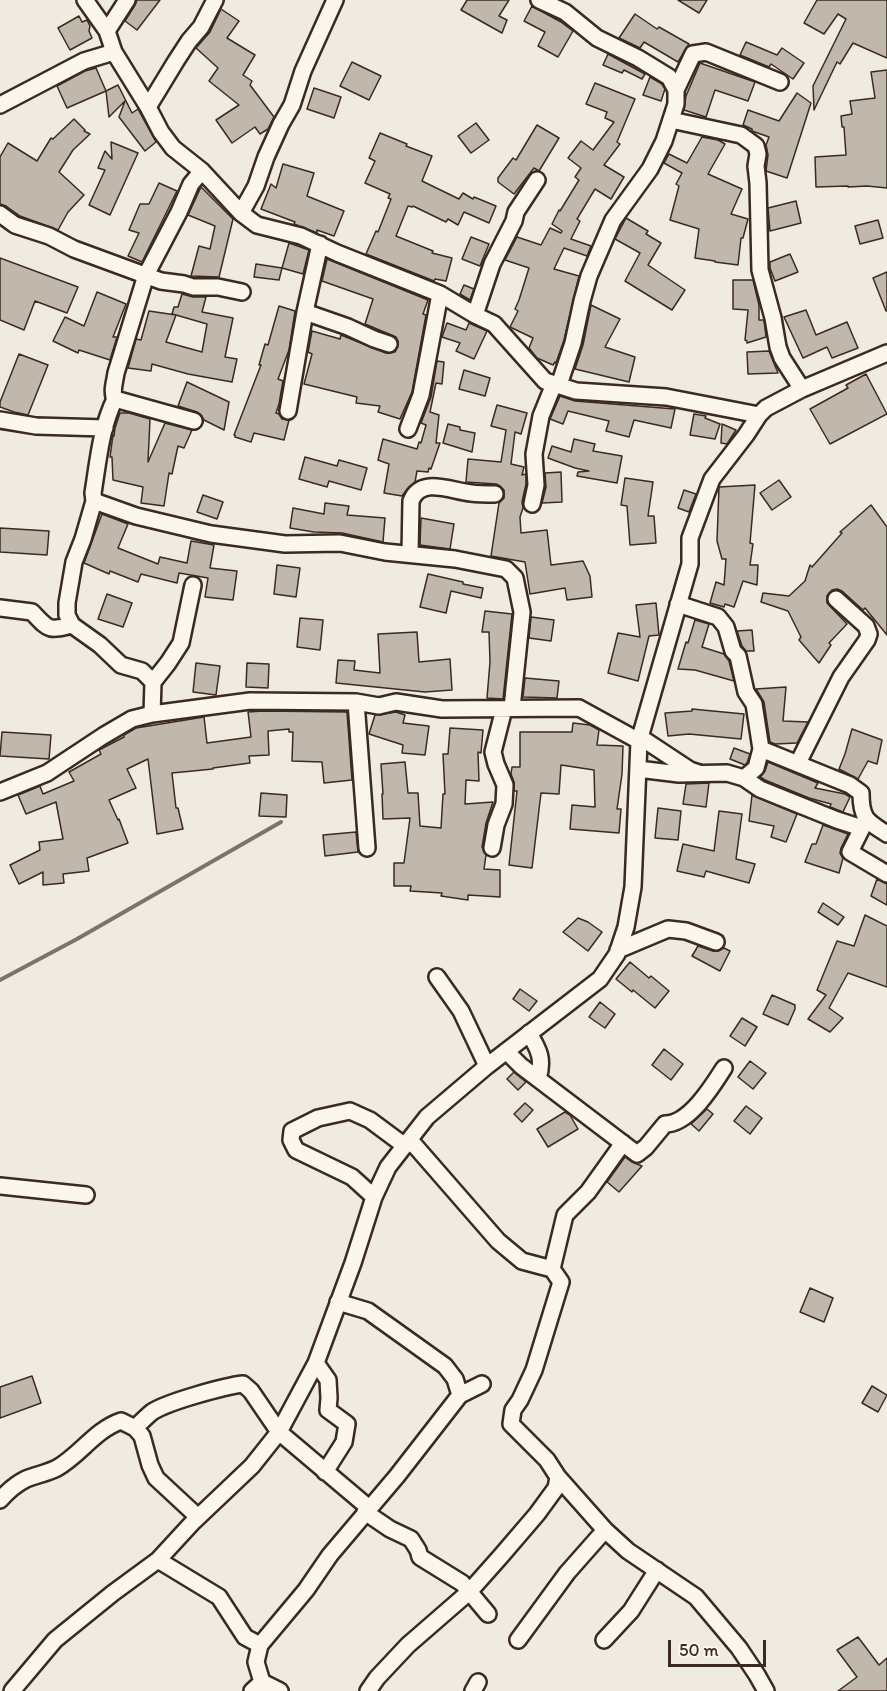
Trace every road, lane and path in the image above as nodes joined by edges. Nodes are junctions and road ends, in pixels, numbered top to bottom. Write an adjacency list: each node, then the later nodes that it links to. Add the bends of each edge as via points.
1 (85, 0): 6 (street)
2 (127, 0): 6 (street)
3 (215, 0): 11 (street)
4 (334, 0): 15 (street, via 292,105)
5 (539, 0): 9 (street, via 566,12 597,38 669,77)
6 (106, 31): 7 (street)
7 (114, 52): 10 (street, via 84,61); 11 (street)
8 (780, 82): 9 (street, via 706,52 693,54)
9 (676, 90): 12 (street)
10 (0, 105)
11 (148, 107): 13 (street, via 173,148)
12 (671, 120): 25 (street, via 650,169 613,220 593,266 573,343); 26 (street, via 741,135 756,146 760,270 778,347)
13 (202, 171): 15 (street); 18 (street, via 191,184)
14 (537, 180): 22 (street, via 516,212 492,264)
15 (241, 213): 17 (street, via 257,225)
16 (0, 214): 18 (street, via 15,225)
17 (320, 244): 20 (street); 21 (street)
18 (146, 275): 19 (street, via 193,287); 27 (street, via 116,373)
19 (242, 292)
20 (440, 294): 22 (street); 33 (street, via 421,395)
21 (305, 312): 23 (street); 28 (street)
22 (475, 315): 25 (street, via 494,324 544,381)
23 (389, 344)
24 (887, 353): 26 (street)
25 (556, 385): 29 (street, via 576,391 666,397); 36 (street, via 542,416 534,454 536,485)
26 (802, 389): 29 (street)
27 (116, 399): 31 (street); 32 (street)
28 (288, 411)
29 (759, 415): 40 (street, via 712,478 690,538 690,564)
30 (0, 420): 32 (street, via 36,426)
31 (194, 421)
32 (105, 428): 35 (street)
33 (408, 429)
34 (495, 494): 37 (street, via 434,486 420,489 411,501)
35 (94, 501): 37 (street, via 136,516 211,534 285,544 340,543); 42 (street, via 70,583 67,615)
36 (532, 504)
37 (410, 554): 45 (street, via 491,565 506,569 515,578 522,612)
38 (193, 585): 43 (street, via 181,643)
39 (836, 599): 49 (street, via 866,626 869,634 841,677)
40 (678, 604): 47 (street); 48 (street, via 718,617 726,627 746,692 754,704)
41 (0, 608): 42 (street, via 32,612 54,630)
42 (72, 625): 43 (street, via 121,665 142,671)
43 (153, 682): 46 (street)
44 (356, 702): 45 (street, via 378,706 396,702 442,709); 46 (street, via 250,701); 55 (street)
45 (508, 708): 47 (street, via 579,708); 56 (street, via 493,752 505,785)
46 (152, 714): 53 (street, via 132,719 47,773)
47 (640, 739): 50 (street); 51 (street)
48 (761, 749): 49 (street); 52 (street, via 756,768)
49 (798, 764): 54 (street, via 861,793 861,810)
50 (638, 769): 51 (street); 59 (street, via 633,887)
51 (702, 774): 52 (street, via 726,773)
52 (744, 778): 57 (street, via 760,789 862,828 850,852)
53 (0, 792)
54 (887, 834)
55 (367, 848)
56 (492, 848)
57 (887, 874)
58 (716, 942): 59 (street, via 668,929)
59 (618, 950): 61 (street, via 600,979)
60 (437, 977): 63 (street, via 461,1011)
61 (529, 1033): 62 (street); 65 (street, via 540,1053)
62 (506, 1051): 63 (street); 65 (street)
63 (487, 1066): 66 (street, via 427,1117)
64 (724, 1068): 67 (street, via 690,1113 673,1124 664,1124 637,1154)
65 (538, 1079): 67 (street)
66 (407, 1143): 70 (street, via 388,1167); 70 (street, via 350,1111 318,1118 292,1131 296,1150 352,1177); 71 (street, via 498,1241 522,1261)
67 (623, 1143): 71 (street, via 588,1192 565,1215)
68 (0, 1186): 69 (street)
69 (86, 1196)
70 (374, 1197): 72 (street)
71 (552, 1269): 79 (street, via 561,1282 534,1370 513,1410 511,1424 547,1460)
72 (338, 1302): 73 (street); 75 (street, via 368,1311 445,1365)
73 (316, 1363): 77 (street); 78 (street, via 328,1380 328,1410 347,1424 344,1442)
74 (482, 1384): 75 (street)
75 (460, 1395): 81 (street)
76 (135, 1428): 77 (street, via 162,1407 243,1384); 80 (street, via 121,1421 110,1425 69,1460 23,1480); 82 (street, via 142,1436 156,1478)
77 (279, 1432): 78 (street); 82 (street, via 252,1466)
78 (325, 1472): 81 (street)
79 (558, 1477): 83 (street); 86 (street, via 556,1488 537,1515)
80 (0, 1500)
81 (367, 1510): 86 (street, via 390,1529 411,1539 420,1557 462,1583); 90 (street)
82 (198, 1517): 84 (street)
83 (605, 1530): 85 (street); 88 (street, via 567,1573)
84 (158, 1560): 90 (street, via 219,1597 245,1637); 92 (street, via 56,1640)
85 (657, 1570): 89 (street, via 632,1611); 95 (street, via 696,1597 738,1648)
86 (469, 1592): 87 (street); 94 (street, via 408,1645)
87 (488, 1614)
88 (518, 1640)
89 (604, 1640)
90 (260, 1645): 91 (street)
91 (257, 1687): 93 (street)
92 (12, 1691)
93 (280, 1691)
94 (368, 1691)
95 (766, 1691)

